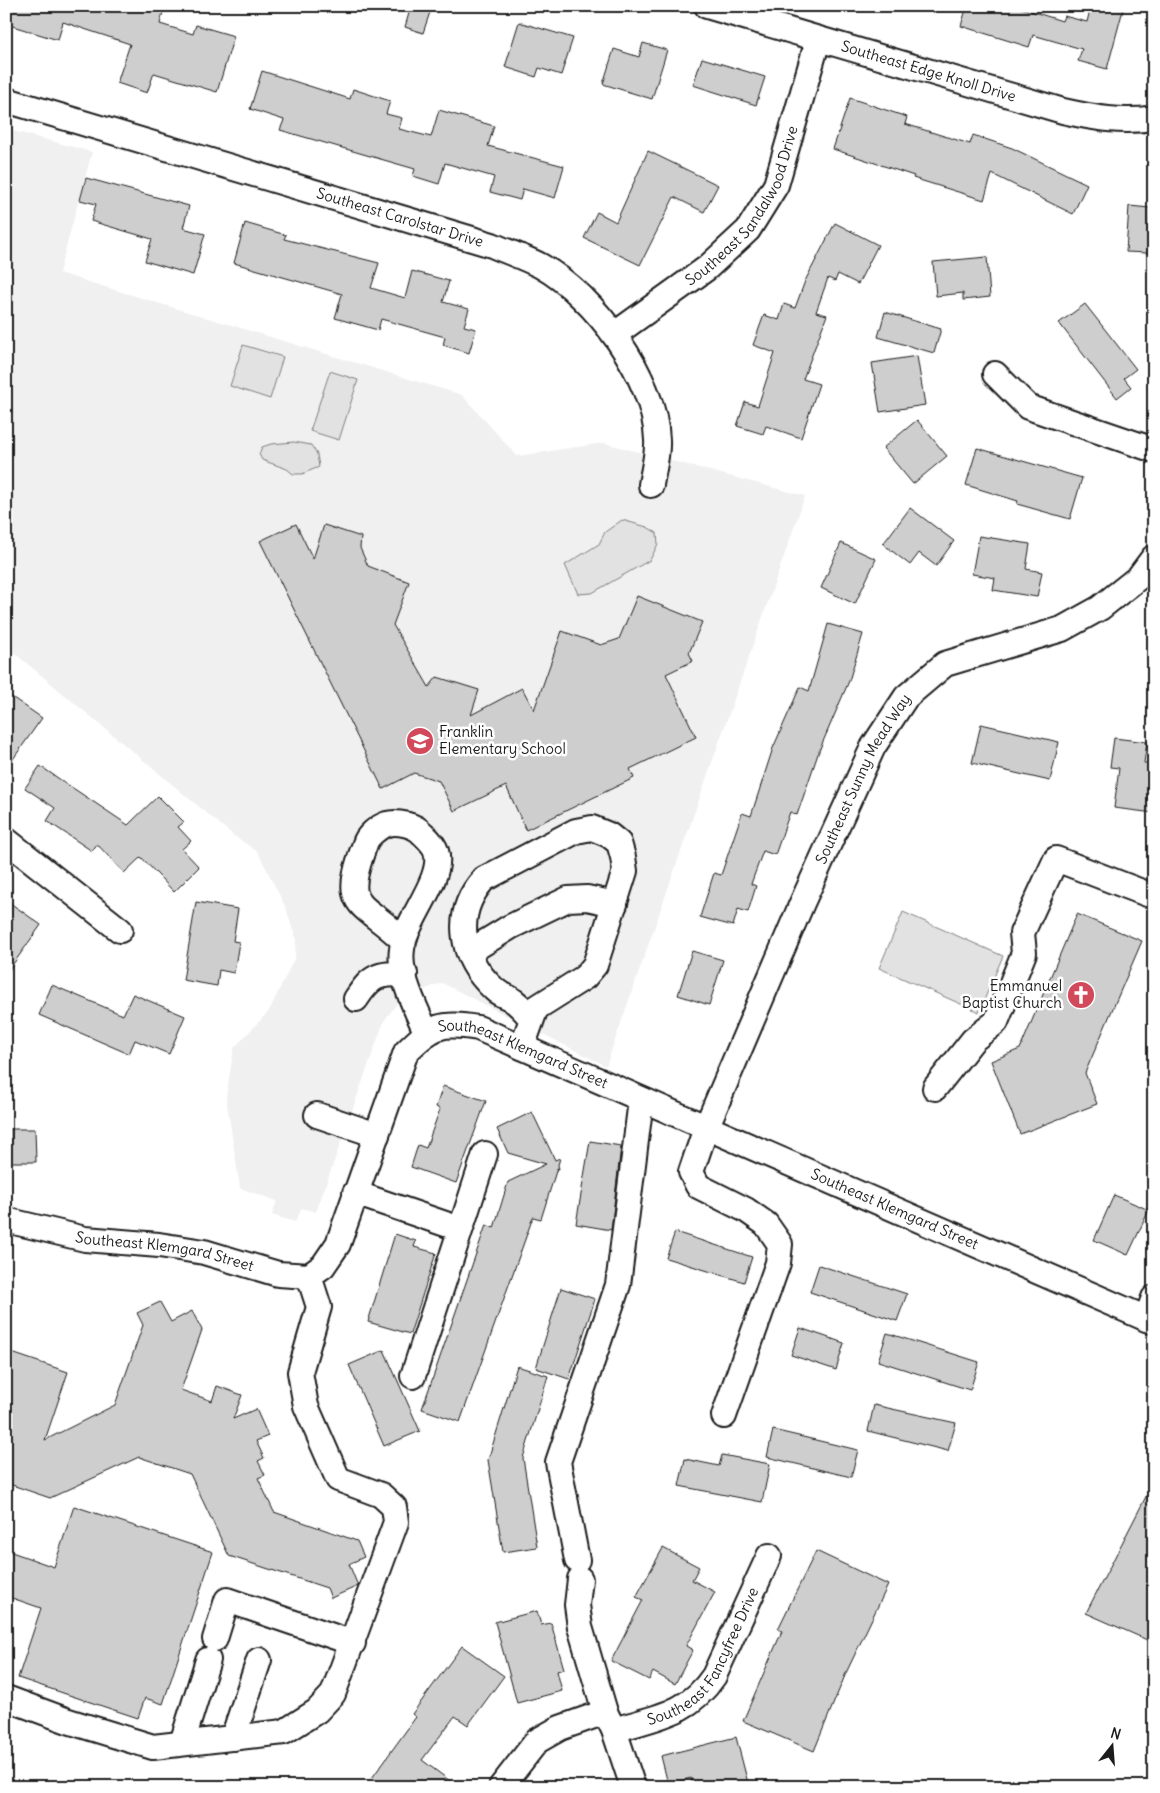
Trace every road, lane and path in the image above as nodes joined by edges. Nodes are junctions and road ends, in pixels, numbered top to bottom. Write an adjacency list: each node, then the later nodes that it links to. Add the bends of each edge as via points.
1 (707, 6): 2 (street, Southeast Edge Knoll Drive)
2 (818, 40): 4 (street, Southeast Edge Knoll Drive, via 1102,120); 5 (street, Southeast Sandalwood Drive, via 776,185 748,230 707,268)
3 (6, 100): 5 (street, Southeast Carolstar Drive, via 492,245 542,267 582,296)
4 (1154, 118)
5 (615, 334): 8 (street, Southeast Carolstar Drive, via 638,374 652,411 658,441)
6 (995, 374): 7 (street, via 1028,407)
7 (1154, 450)
8 (651, 486)
9 (1154, 558): 24 (street, Southeast Sunny Mead Way, via 1139,577 1092,612 1062,629 945,664 906,698 873,747 802,902)
10 (6, 840): 13 (street)
11 (1147, 894): 21 (street, via 1056,859 1022,933 1024,953 996,1022 974,1040)
12 (615, 904): 15 (street, via 587,898 568,899 510,927); 15 (street, via 625,871 619,843 592,828 576,831 484,879 474,890 463,921); 18 (street, via 595,965 585,977 536,1008)
13 (120, 930)
14 (404, 941): 14 (street, via 430,884 438,863 437,856 420,830 405,824 387,824 366,839 353,893 358,902); 16 (street)
15 (469, 952): 18 (street, via 482,977)
16 (405, 974): 17 (street, via 383,974 371,978); 19 (street)
17 (356, 998)
18 (531, 1018): 20 (street)
19 (426, 1032): 20 (street, Southeast Klemgard Street, via 451,1024 478,1028); 25 (street, Southeast Klemgard Street, via 406,1052)
20 (522, 1047): 22 (street, Southeast Klemgard Street)
21 (936, 1088)
22 (641, 1100): 24 (street, Southeast Klemgard Street); 38 (street, via 618,1285 558,1462 579,1569 578,1616)
23 (317, 1115): 25 (street)
24 (706, 1128): 31 (street, Southeast Klemgard Street); 33 (street, Southeast Sunny Mead Way, via 691,1172 698,1186 766,1224 780,1244 778,1263)
25 (376, 1135): 27 (street, Southeast Klemgard Street)
26 (485, 1154): 29 (street)
27 (356, 1193): 29 (street); 30 (street, Southeast Klemgard Street, via 338,1244 323,1266)
28 (6, 1220): 30 (street, Southeast Klemgard Street, via 85,1239 204,1252 278,1274)
29 (460, 1229): 32 (street)
30 (309, 1276): 35 (street, via 319,1307 300,1372 306,1406 338,1479 380,1495 394,1506 396,1522)
31 (1151, 1313)
32 (413, 1376)
33 (724, 1416)
34 (769, 1556): 38 (street, Southeast Fancyfree Drive, via 714,1676 703,1693 683,1708)
35 (353, 1642): 39 (street, via 332,1694 317,1712 284,1732); 40 (street, via 227,1600)
36 (259, 1660): 39 (street)
37 (6, 1698): 40 (street, via 153,1747)
38 (610, 1721): 41 (street, Southeast Fancyfree Drive, via 560,1728 537,1741); 42 (street)
39 (233, 1738): 40 (street)
40 (182, 1743)
41 (501, 1787)
42 (633, 1787)

